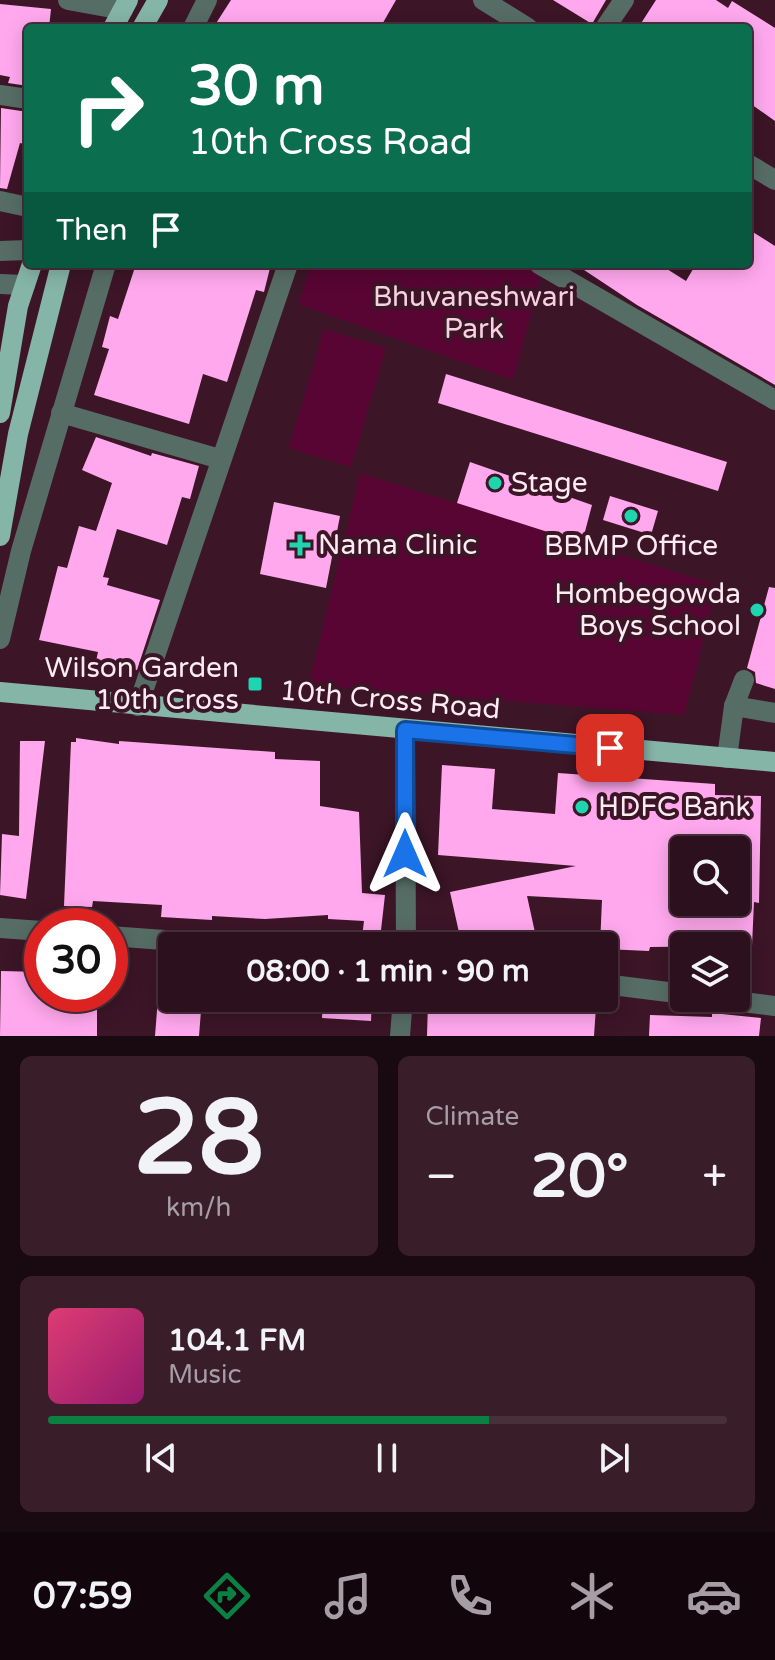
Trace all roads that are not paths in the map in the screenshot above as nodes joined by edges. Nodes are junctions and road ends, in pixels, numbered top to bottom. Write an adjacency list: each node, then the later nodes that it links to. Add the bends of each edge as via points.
1 (68, 0): 6 (street)
2 (158, 0): 7 (main road)
3 (207, 0): 8 (street)
4 (483, 0): 9 (street)
5 (624, 0): 10 (street)
6 (121, 13)
7 (144, 24)
8 (195, 24)
9 (522, 24)
10 (608, 24)
11 (0, 95): 12 (street)
12 (24, 98)
13 (752, 166): 14 (street)
14 (775, 180)
15 (0, 201): 16 (street)
16 (24, 206)
17 (24, 250): 18 (street)
18 (0, 251)
19 (31, 268): 25 (main road)
20 (60, 268): 30 (main road, via 18,434)
21 (105, 268): 28 (street)
22 (287, 268): 29 (street)
23 (546, 268): 26 (street)
24 (0, 284): 25 (street)
25 (25, 285): 27 (main road)
26 (775, 400)
27 (0, 413)
28 (61, 413): 29 (street); 31 (street)
29 (220, 459): 34 (street)
30 (0, 536)
31 (0, 639)
32 (744, 680): 35 (street)
33 (0, 692): 34 (main road, 10th Cross Road)
34 (138, 706): 37 (main road, 10th Cross Road)
35 (734, 706): 36 (street); 38 (street)
36 (775, 713)
37 (405, 730): 38 (main road, 10th Cross Road); 42 (street)
38 (727, 758): 39 (main road, 10th Cross Road)
39 (775, 762)
40 (0, 928): 41 (street)
41 (24, 930)
42 (406, 932)
43 (128, 937): 44 (street)
44 (158, 940)
45 (618, 986): 46 (street)
46 (670, 992)
47 (750, 1003): 48 (street)
48 (775, 1006)
49 (402, 1012): 50 (street)
50 (400, 1036)

